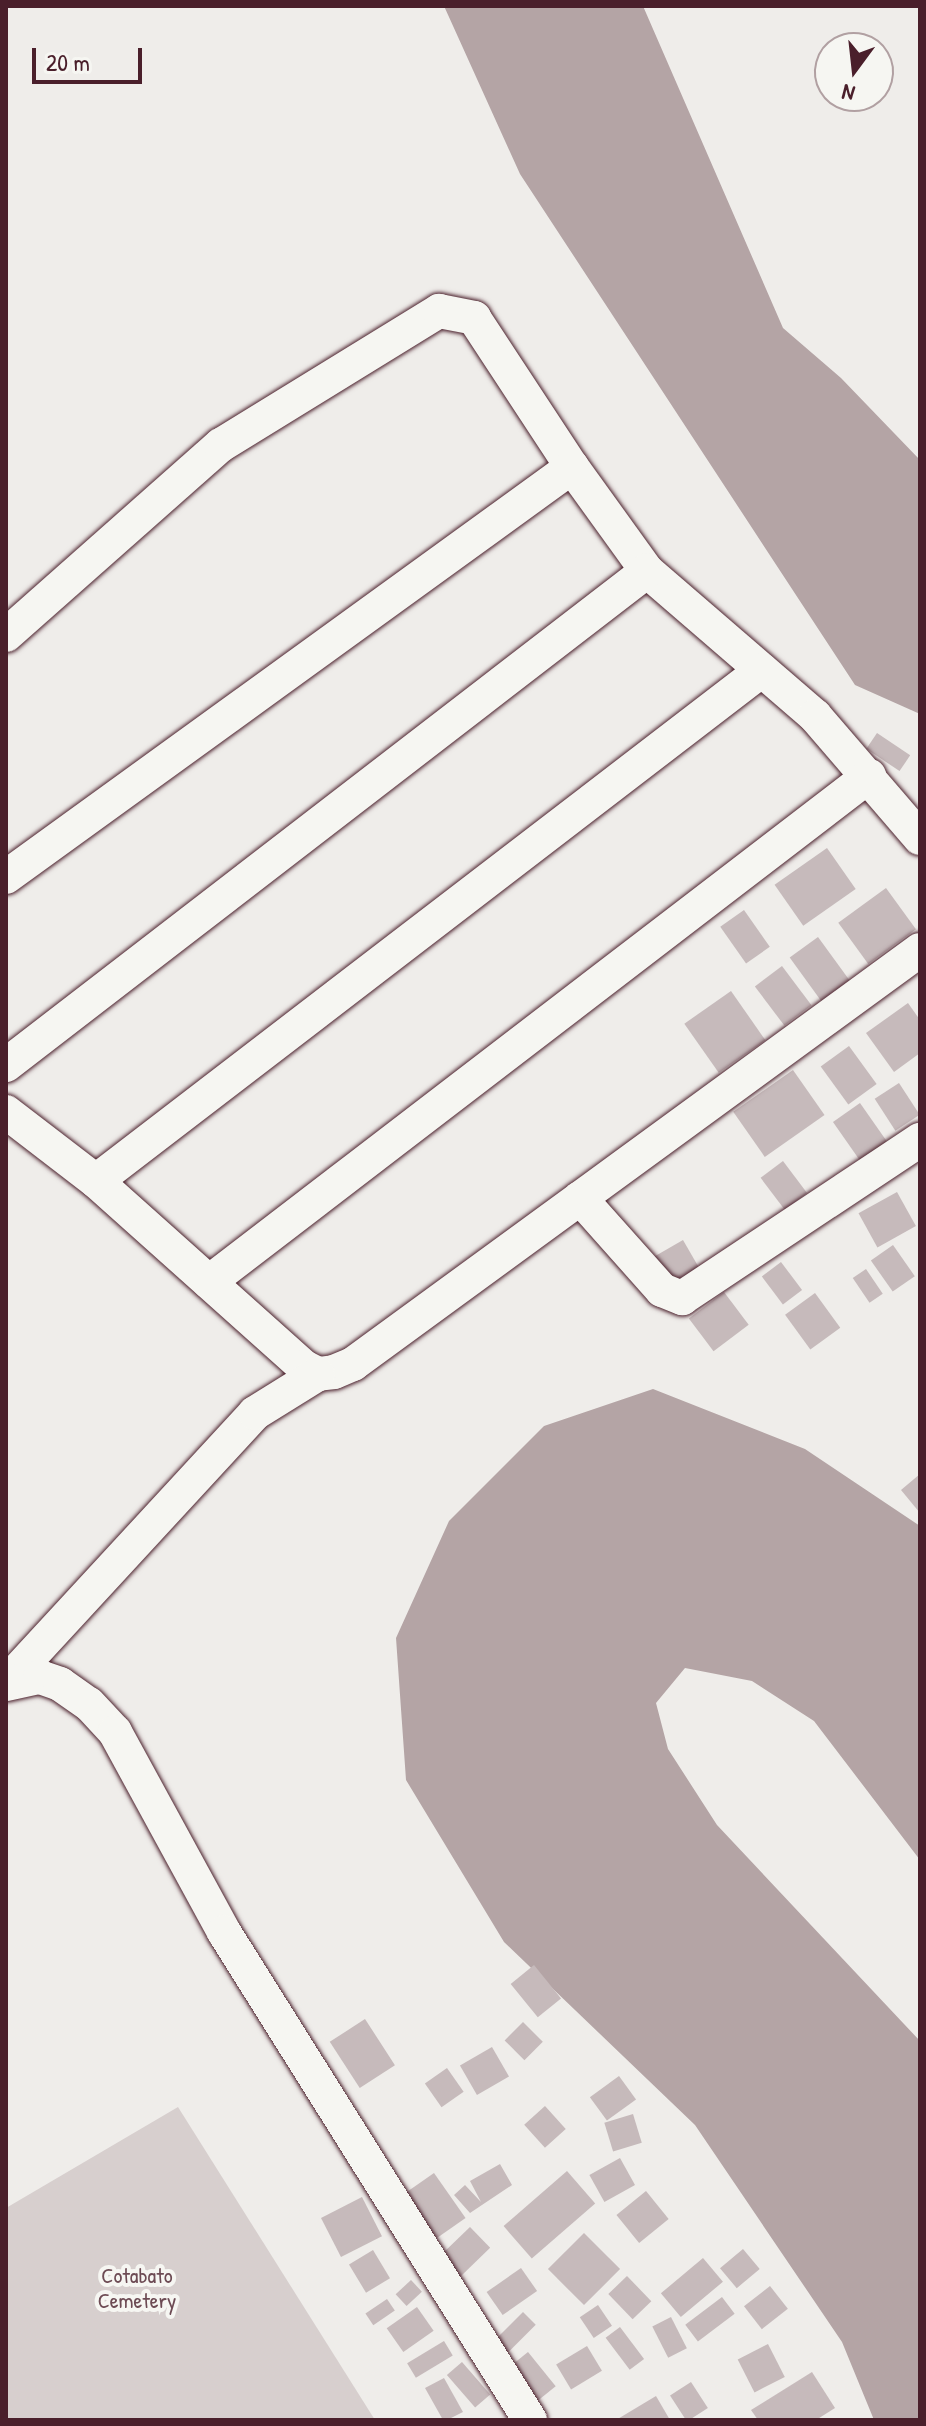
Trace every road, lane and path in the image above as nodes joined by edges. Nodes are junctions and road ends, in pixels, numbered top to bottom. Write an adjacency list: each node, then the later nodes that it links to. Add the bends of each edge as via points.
1 (572, 467): 2 (street); 3 (street, via 474,318 439,311 221,445); 7 (street)
2 (647, 571): 4 (street); 9 (street)
3 (6, 635)
4 (762, 670): 5 (street, via 815,716); 12 (street)
5 (869, 776): 6 (street); 14 (street)
6 (920, 838)
7 (6, 877)
8 (920, 950): 13 (street)
9 (6, 1065)
10 (6, 1112): 12 (street)
11 (920, 1140): 13 (street, via 682,1298 662,1290)
12 (96, 1181): 14 (street)
13 (580, 1198): 15 (street, via 353,1364)
14 (209, 1282): 15 (street)
15 (318, 1374): 16 (street, via 255,1413)
16 (6, 1683): 17 (street, via 40,1677 60,1684 115,1732 224,1932)
17 (530, 2420)

